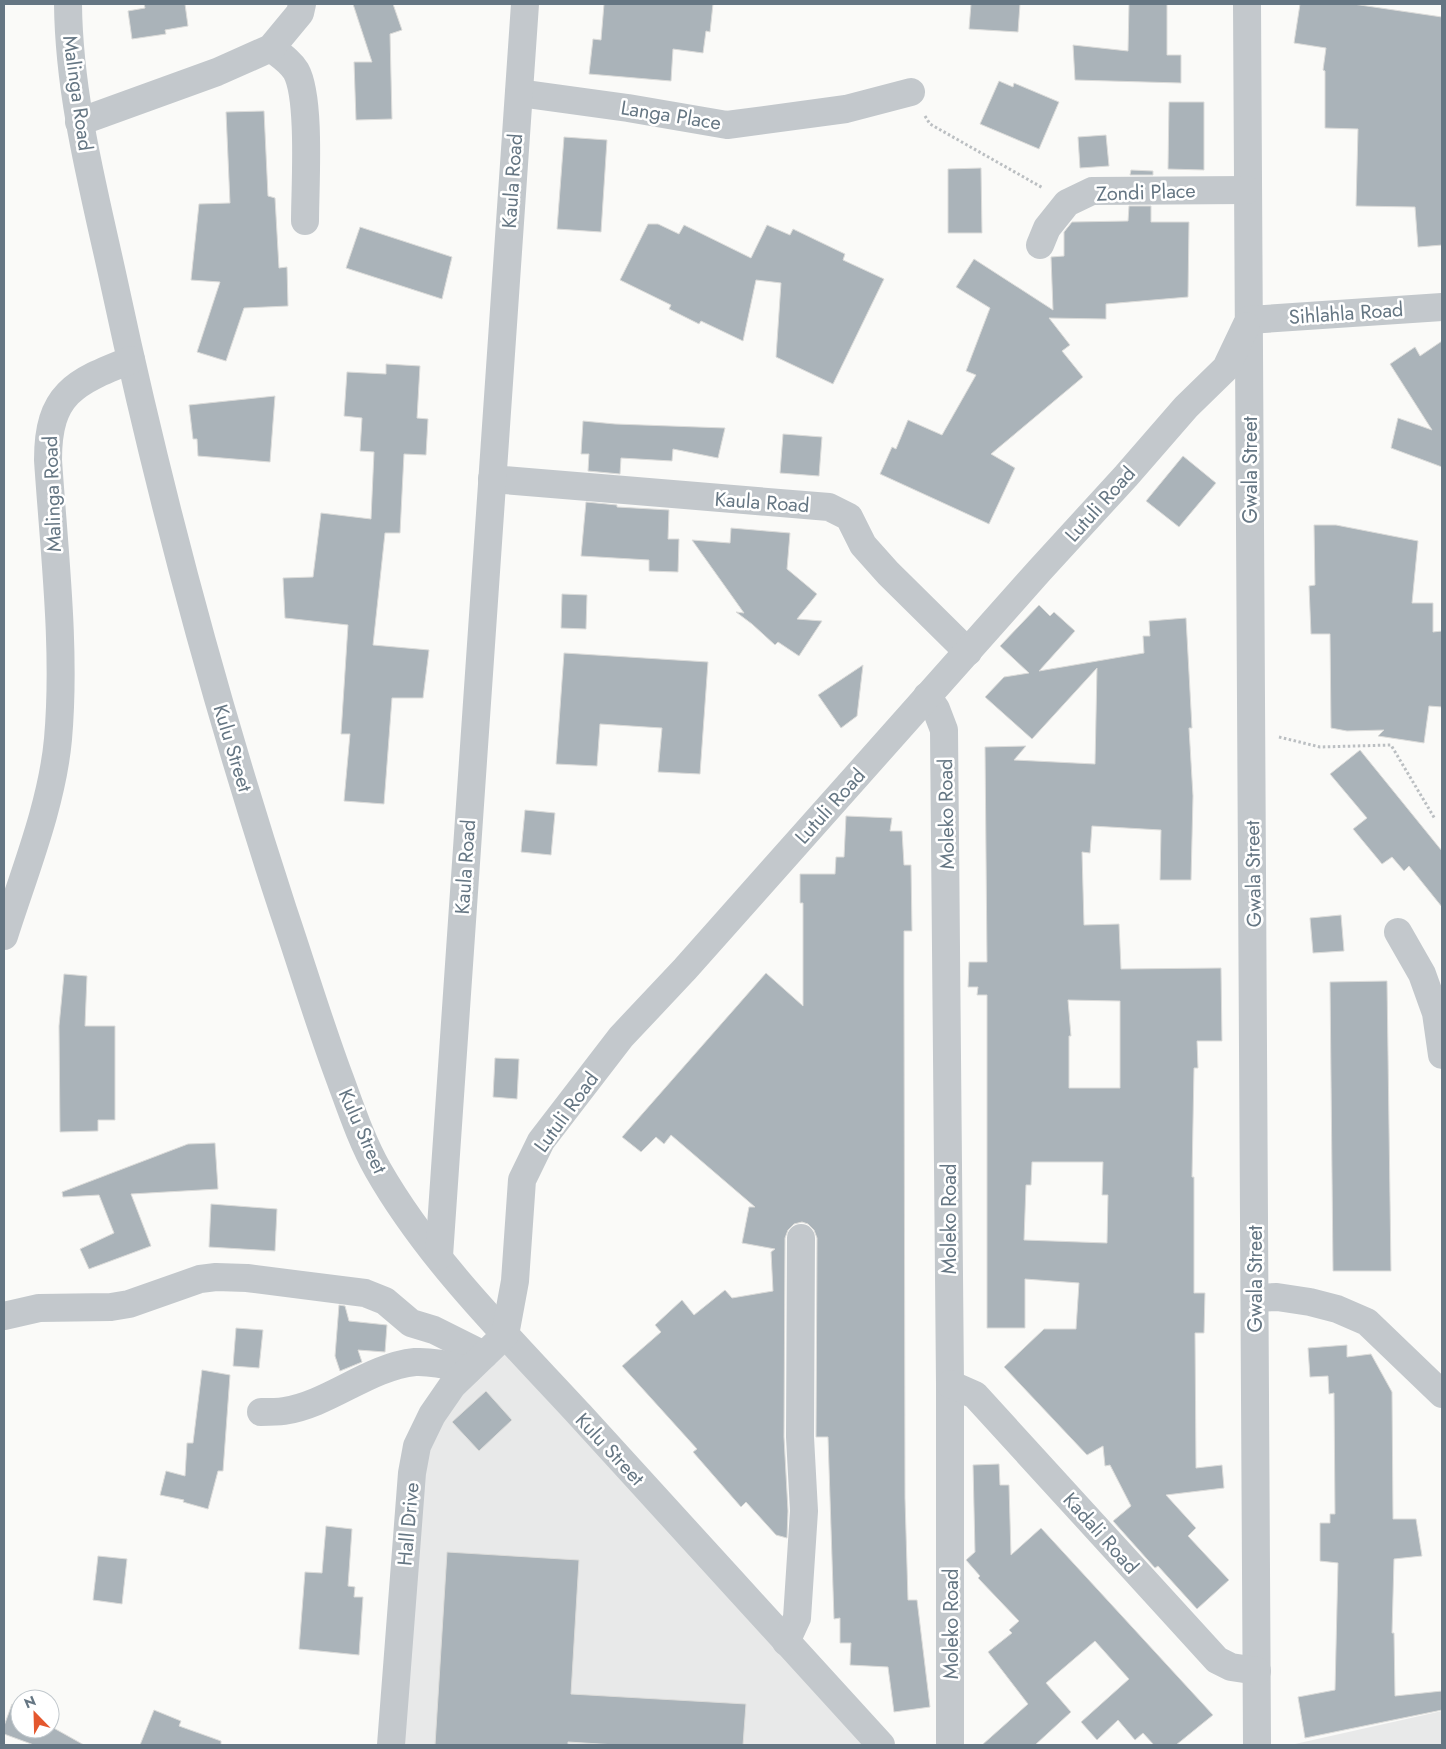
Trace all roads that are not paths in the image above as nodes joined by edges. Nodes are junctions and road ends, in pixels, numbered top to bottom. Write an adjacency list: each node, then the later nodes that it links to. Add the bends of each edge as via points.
1 (68, 4): 8 (street, Malinga Road)
2 (302, 4): 5 (street, via 300,13)
3 (525, 4): 7 (street, Kaula Road)
4 (1247, 4): 9 (street, Gwala Street)
5 (271, 48): 8 (street); 10 (street, via 296,70 302,84)
6 (911, 92): 7 (street, Langa Place, via 846,109 727,125)
7 (519, 93): 15 (street, Kaula Road)
8 (80, 122): 14 (street, Malinga Road)
9 (1247, 190): 11 (street, Zondi Place, via 1092,191 1067,203 1047,228); 13 (street, Gwala Street)
10 (305, 221)
11 (1040, 245)
12 (1442, 307): 13 (street, Sihlahla Road)
13 (1249, 320): 16 (street, Lutuli Road, via 1226,368 1186,406); 23 (street, Gwala Street)
14 (130, 360): 19 (street, Malinga Road, via 72,388 55,410 50,426 48,460 60,678 58,740 48,790); 22 (street, Kulu Street, via 209,668 326,1040 352,1113 377,1168)
15 (492, 479): 16 (street, Kaula Road, via 829,507 848,517 863,545); 22 (street, Kaula Road)
16 (968, 652): 17 (street, Lutuli Road)
17 (927, 696): 25 (street, Lutuli Road, via 621,1037 541,1141 522,1180 515,1281); 28 (street, Moleko Road, via 944,730)
18 (1398, 932): 20 (street, via 1422,974 1436,1013)
19 (4, 936)
20 (1442, 1056)
21 (801, 1238): 30 (street, via 800,1437 804,1511 797,1618)
22 (438, 1256): 25 (street, Kulu Street)
23 (1256, 1298): 27 (street, via 1277,1297 1337,1308 1367,1322); 31 (street, Gwala Street)
24 (4, 1316): 26 (street, via 39,1308 111,1307 129,1304 200,1279 247,1278 365,1293 385,1301 411,1323 434,1330)
25 (505, 1335): 26 (street, Hall Drive); 30 (street, Kulu Street)
26 (476, 1363): 29 (street, via 415,1362 386,1368 311,1403 285,1411); 32 (street, Hall Drive, via 452,1386 432,1415 417,1446 412,1473)
27 (1439, 1382)
28 (950, 1384): 31 (street, Kadali Road, via 975,1395 1217,1660 1231,1667); 34 (street, Moleko Road)
29 (261, 1412)
30 (786, 1642): 33 (street, Kulu Street)
31 (1257, 1671): 35 (street, Gwala Street)
32 (391, 1745)
33 (881, 1745)
34 (950, 1745)
35 (1257, 1745)

